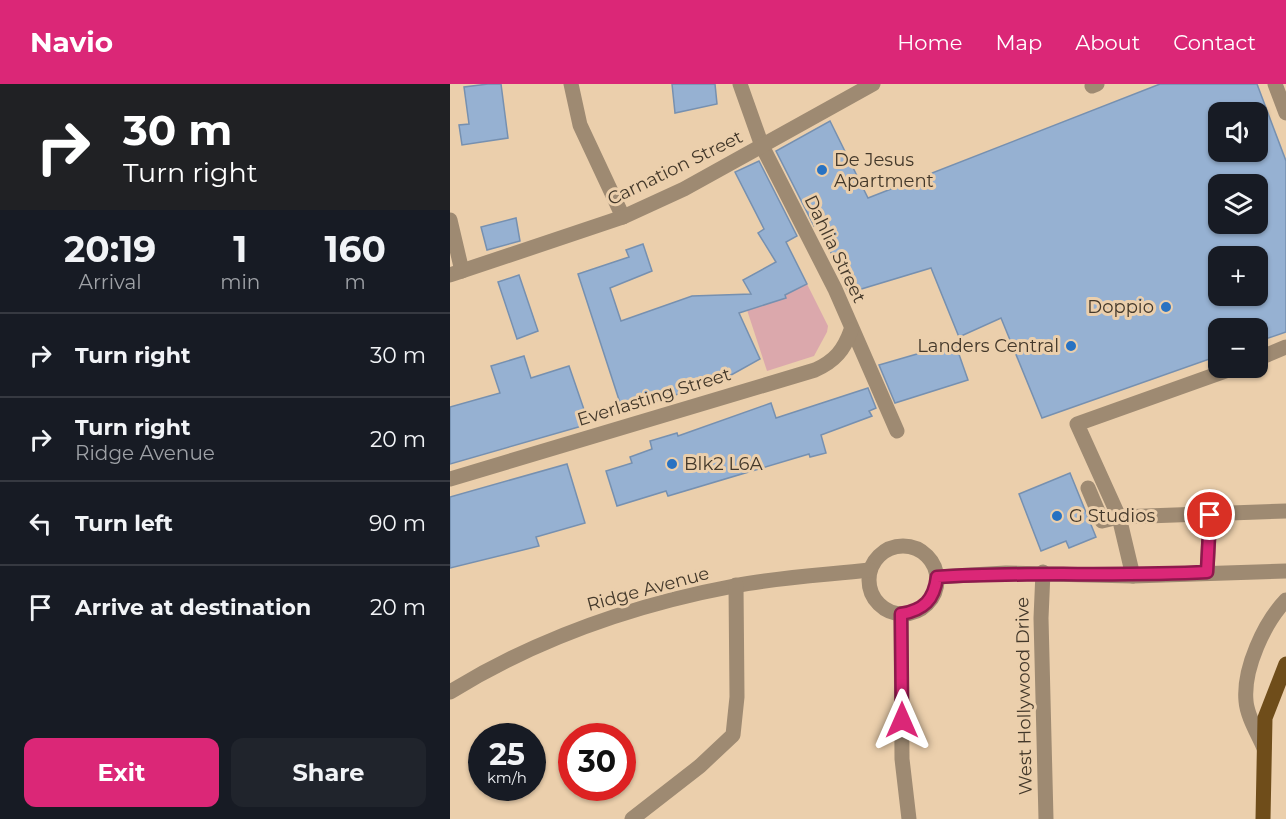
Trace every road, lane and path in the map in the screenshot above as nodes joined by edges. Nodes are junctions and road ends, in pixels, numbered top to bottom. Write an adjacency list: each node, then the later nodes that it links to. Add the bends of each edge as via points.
1 (571, 84): 7 (street, via 580,125)
2 (740, 84): 6 (street, Dahlia Street)
3 (873, 84): 6 (street, Carnation Street)
4 (1275, 84): 5 (street)
5 (1286, 113)
6 (762, 146): 7 (street, Carnation Street, via 684,189); 10 (street, Dahlia Street, via 835,289)
7 (622, 217): 9 (street, Carnation Street)
8 (450, 220): 9 (street)
9 (456, 273)
10 (851, 330): 14 (street, Dahlia Street); 15 (street, Everlasting Street, via 835,359 815,370)
11 (1286, 347): 12 (street)
12 (1268, 355)
13 (1208, 377): 19 (street, via 1077,424)
14 (897, 431)
15 (450, 479)
16 (1088, 488): 19 (street, via 1102,521)
17 (1286, 511): 18 (street)
18 (1210, 515): 19 (street); 22 (street)
19 (1119, 517): 24 (street)
20 (870, 570): 25 (street, via 882,553 901,546 921,551 929,558); 26 (street, Ridge Avenue); 28 (street, via 870,591 875,600 882,608)
21 (1286, 571): 22 (street)
22 (1207, 572): 24 (street)
23 (1043, 573): 24 (street); 25 (street); 34 (street, West Hollywood Drive)
24 (1133, 576)
25 (937, 577): 28 (street, via 928,603 916,612)
26 (736, 585): 30 (street, Ridge Avenue, via 573,630 494,665); 32 (street, via 737,697 733,735)
27 (1286, 600): 31 (street, via 1272,614 1247,672 1245,702)
28 (901, 614): 33 (street, via 902,759)
29 (1286, 664): 31 (main road, via 1265,718)
30 (450, 692)
31 (1264, 748): 35 (main road)
32 (632, 819)
33 (909, 819)
34 (1046, 819)
35 (1263, 819)

